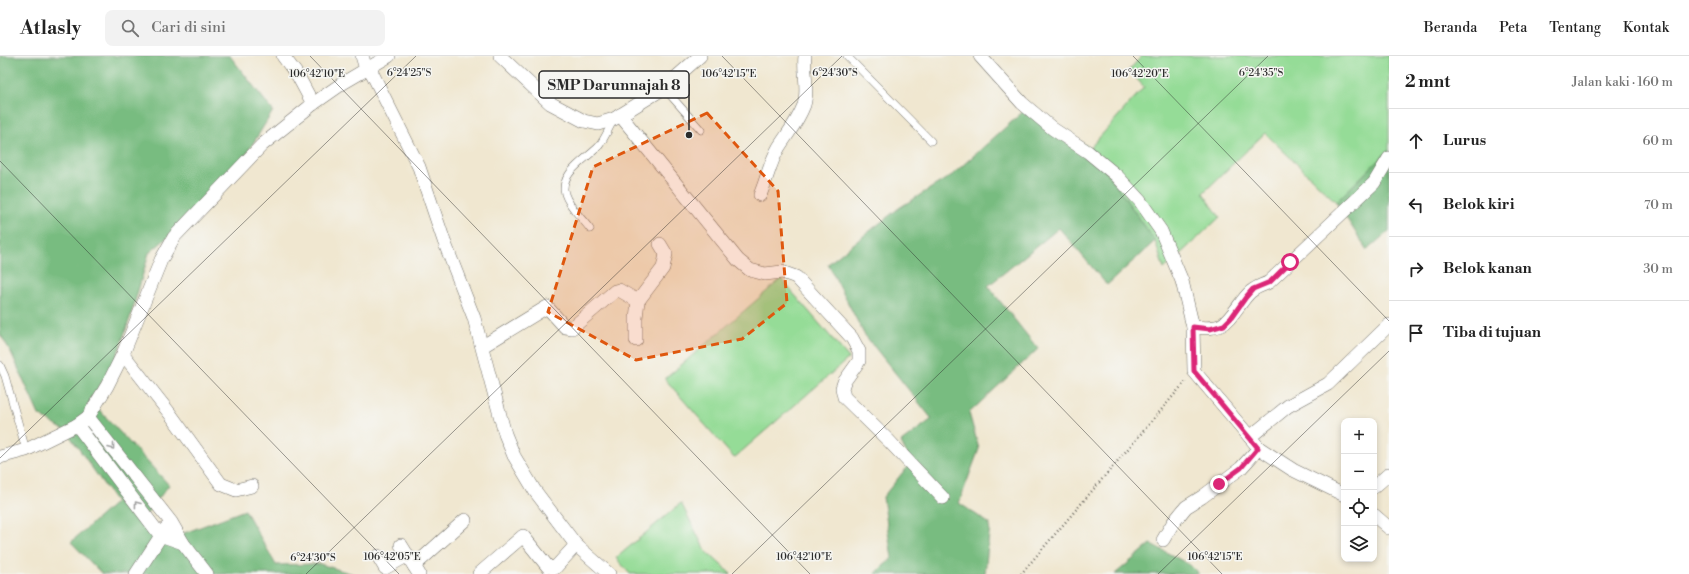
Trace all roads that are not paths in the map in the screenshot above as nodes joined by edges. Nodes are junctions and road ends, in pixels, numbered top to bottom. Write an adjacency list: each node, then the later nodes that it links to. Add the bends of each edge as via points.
1 (283, 56): 10 (street, via 298,76)
2 (389, 56): 8 (street)
3 (500, 56): 11 (street, via 550,103 591,123 598,124)
4 (700, 56): 9 (street)
5 (805, 56): 15 (street, via 804,104 792,129 779,147)
6 (847, 56): 13 (lane)
7 (980, 56): 20 (street, via 1022,103 1117,176 1140,201 1161,231 1173,257 1182,281)
8 (366, 64): 10 (street); 22 (street, via 419,168)
9 (664, 88): 11 (street); 12 (lane)
10 (313, 104): 23 (street, via 262,145 174,237 161,260)
11 (617, 117): 16 (lane, via 599,146 572,170 566,180 564,192 568,201); 35 (street, via 738,260 750,270 765,274 782,272 796,277 852,338 859,351 859,361 844,382 844,397)
12 (701, 130)
13 (931, 142)
14 (1389, 158): 20 (street, via 1374,183 1270,282 1253,289 1224,325 1210,329)
15 (760, 195)
16 (590, 229)
17 (660, 244): 18 (street, via 666,254 663,268)
18 (638, 301): 21 (street); 22 (street, via 619,290 615,291 569,329 562,325 547,307)
19 (1389, 325): 27 (street, via 1328,384 1288,406)
20 (1193, 327): 27 (street, via 1194,371)
21 (636, 340)
22 (483, 346): 43 (street, via 505,434 514,456 535,491)
23 (123, 354): 25 (street); 33 (street, via 221,484 236,490)
24 (0, 365): 29 (lane, via 6,376)
25 (88, 417): 26 (street); 38 (street, one-way to 38)
26 (77, 425): 29 (street); 40 (street, one-way to 26)
27 (1250, 437): 28 (street)
28 (1258, 448): 34 (street, via 1293,470); 41 (street, via 1241,468 1186,507 1172,523)
29 (26, 450): 30 (street)
30 (0, 457)
31 (1389, 474): 32 (street)
32 (1377, 484)
33 (252, 486)
34 (1341, 494)
35 (943, 498)
36 (1377, 518): 39 (street)
37 (465, 520): 45 (street)
38 (171, 522): 40 (street); 42 (street)
39 (1389, 528)
40 (160, 535): 42 (street); 46 (street)
41 (1163, 540)
42 (183, 543): 47 (street)
43 (576, 545): 48 (street, via 555,568 548,567 523,536); 49 (street)
44 (378, 556): 45 (street, via 385,568)
45 (410, 560)
46 (136, 574)
47 (207, 574)
48 (479, 574)
49 (609, 574)

